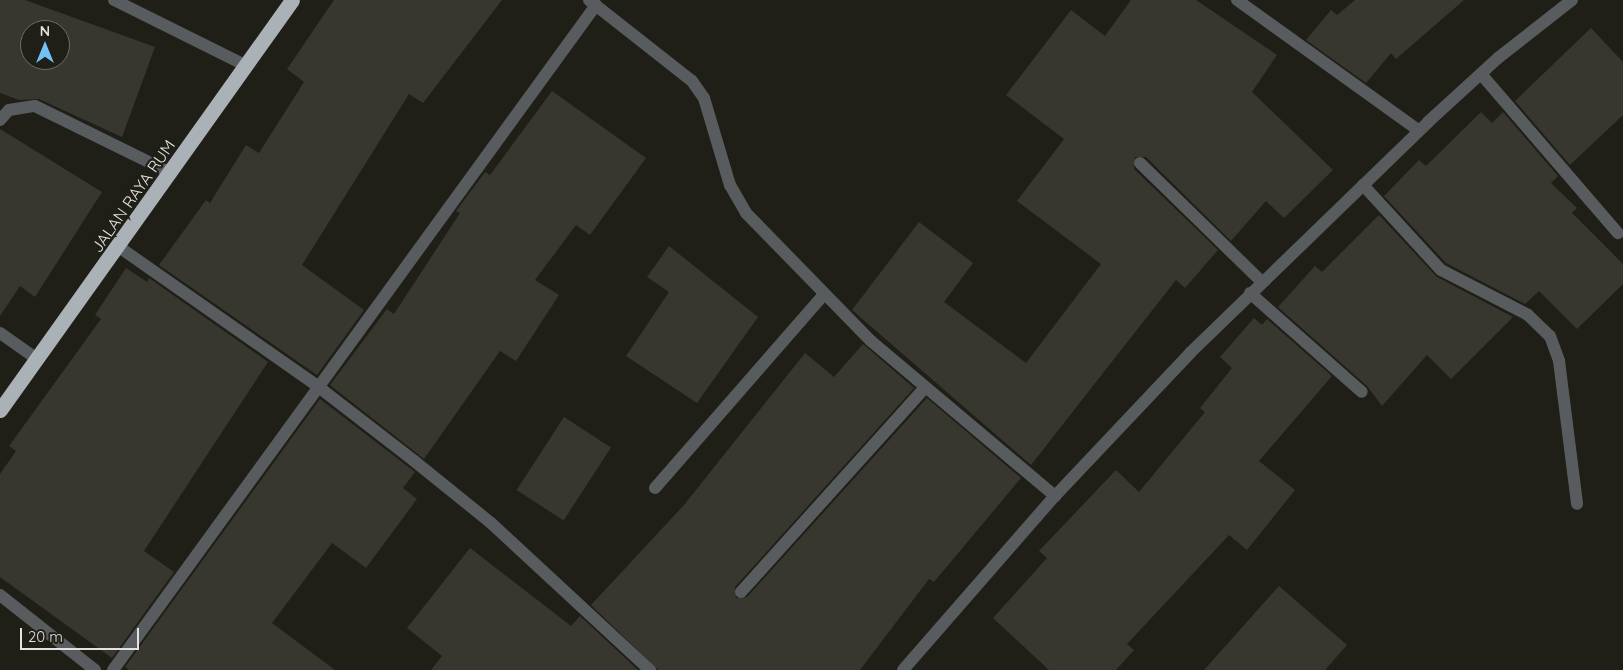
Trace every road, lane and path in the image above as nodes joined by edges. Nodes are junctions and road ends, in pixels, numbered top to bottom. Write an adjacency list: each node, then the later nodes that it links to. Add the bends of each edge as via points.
1 (114, 0): 6 (street)
2 (292, 0): 6 (highway, JALAN RAYA RUM)
3 (1237, 0): 9 (street)
4 (1572, 0): 7 (street)
5 (592, 2): 16 (street, via 692,81 704,98 730,185 746,213); 20 (street)
6 (247, 66): 11 (highway, JALAN RAYA RUM)
7 (1481, 74): 9 (street); 13 (street)
8 (0, 120): 11 (street, via 9,110 35,106)
9 (1419, 131): 12 (street)
10 (1140, 163): 15 (street)
11 (170, 173): 14 (highway, JALAN RAYA RUM)
12 (1363, 185): 15 (street); 26 (street, via 1441,270 1528,315 1550,336 1559,361)
13 (1618, 233)
14 (119, 247): 19 (highway, JALAN RAYA RUM); 20 (street)
15 (1262, 282): 17 (street)
16 (824, 294): 21 (street); 24 (street)
17 (1250, 294): 22 (street); 25 (street)
18 (0, 333): 19 (street)
19 (37, 359): 23 (highway, JALAN RAYA RUM)
20 (316, 385): 30 (street); 31 (street, via 491,523)
21 (925, 388): 25 (street); 27 (street)
22 (1362, 392)
23 (0, 410)
24 (655, 488)
25 (1055, 496): 32 (street)
26 (1577, 504)
27 (741, 592)
28 (0, 595): 29 (street)
29 (95, 670)
30 (112, 670)
31 (650, 670)
32 (903, 670)

